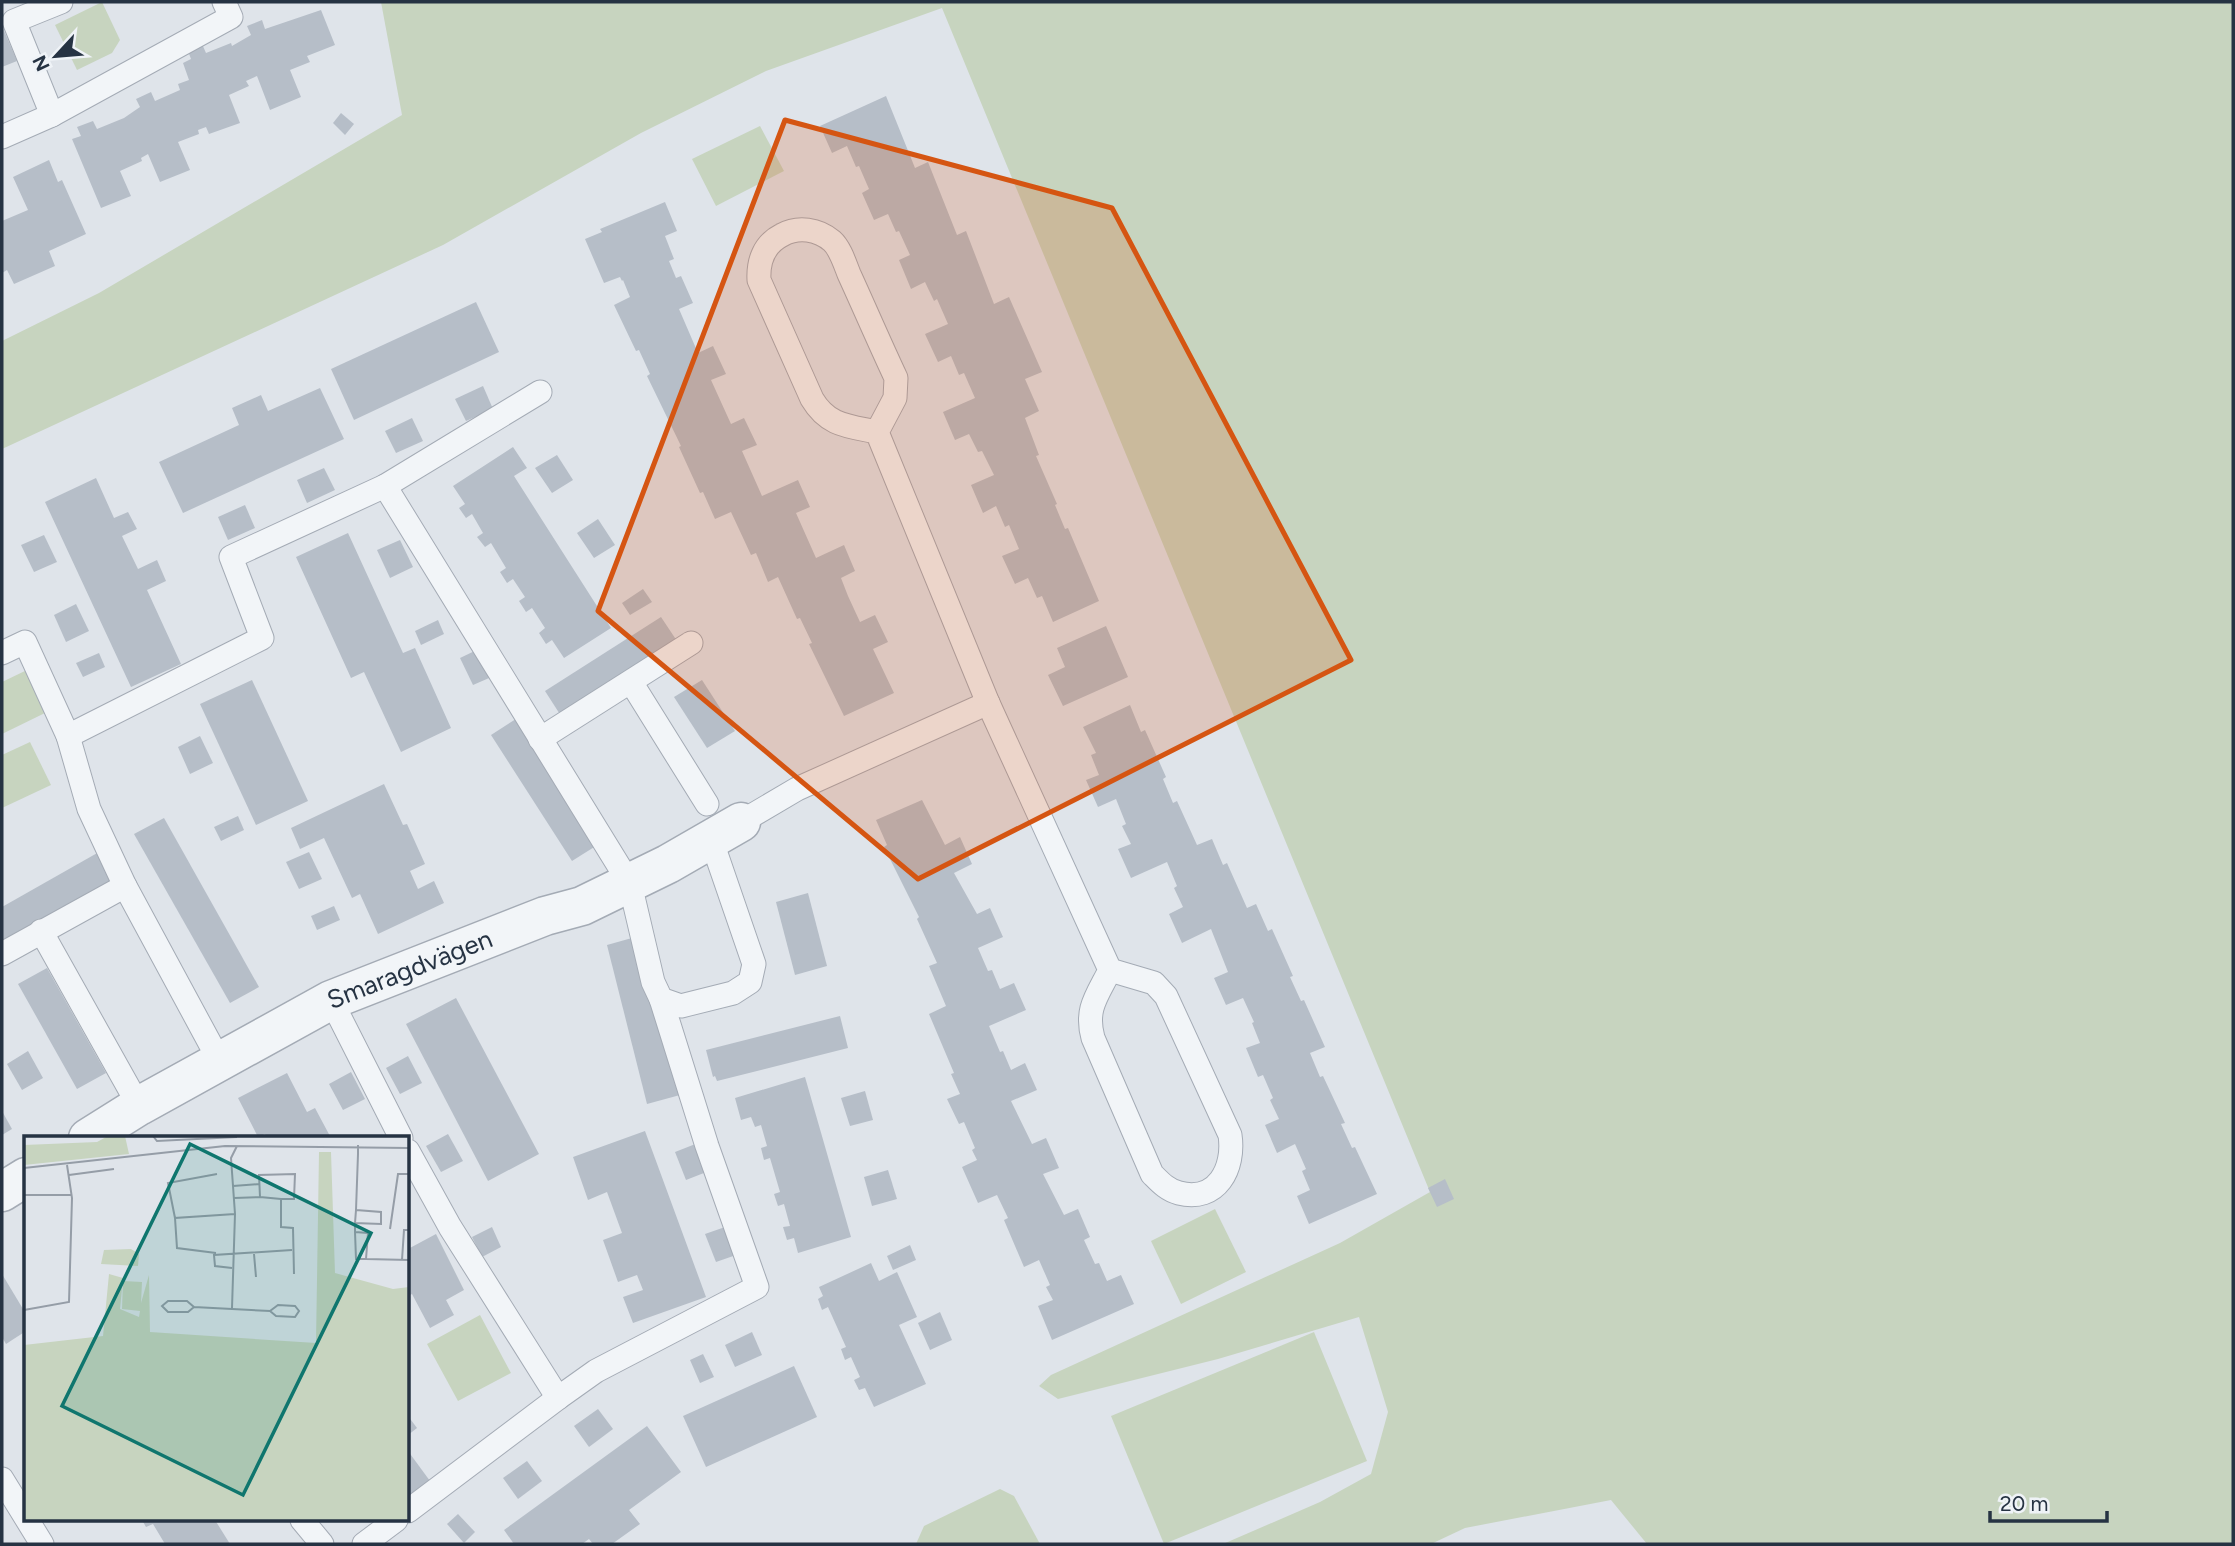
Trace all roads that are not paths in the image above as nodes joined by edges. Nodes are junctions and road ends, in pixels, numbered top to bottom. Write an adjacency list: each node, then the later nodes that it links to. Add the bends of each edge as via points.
1 (61, 2): 3 (lane, via 13,21)
2 (224, 2): 3 (lane, via 231,17)
3 (52, 115): 4 (lane)
4 (2, 137)
5 (540, 393): 7 (lane)
6 (877, 432): 6 (lane, via 895,398 896,378 835,243 810,229 783,234 763,253 759,280 812,400 830,421); 11 (lane)
7 (385, 486): 12 (lane, via 230,557 262,638); 13 (lane)
8 (691, 643): 10 (lane)
9 (2, 653): 12 (lane, via 25,642)
10 (631, 682): 13 (lane); 14 (lane)
11 (988, 703): 14 (lane); 19 (lane)
12 (68, 736): 16 (lane, via 89,809)
13 (540, 739): 15 (lane)
14 (720, 822): 15 (street, Smaragdvägen); 20 (lane, via 754,964 750,982 733,993 681,1006)
15 (630, 884): 20 (lane); 21 (street, Smaragdvägen)
16 (125, 886): 17 (lane); 22 (lane)
17 (41, 931): 18 (lane); 23 (lane)
18 (2, 954)
19 (1110, 970): 19 (lane, via 1154,983 1166,996 1230,1135 1230,1166 1206,1191 1179,1193 1152,1174 1089,1023 1090,1009)
20 (661, 999): 29 (lane, via 706,1146 757,1287 596,1371)
21 (331, 1000): 22 (street, Smaragdvägen); 25 (lane)
22 (219, 1060): 23 (street, Smaragdvägen)
23 (139, 1106): 24 (street, Smaragdvägen)
24 (91, 1136)
25 (400, 1136)
26 (410, 1155): 29 (lane)
27 (24, 1178): 28 (street)
28 (2, 1192)
29 (558, 1398): 31 (lane)
30 (2, 1479): 32 (lane)
31 (410, 1509)
32 (24, 1515)
33 (28, 1522): 36 (lane)
34 (304, 1522): 37 (lane)
35 (393, 1522): 38 (lane)
36 (42, 1544)
37 (323, 1544)
38 (364, 1544)

